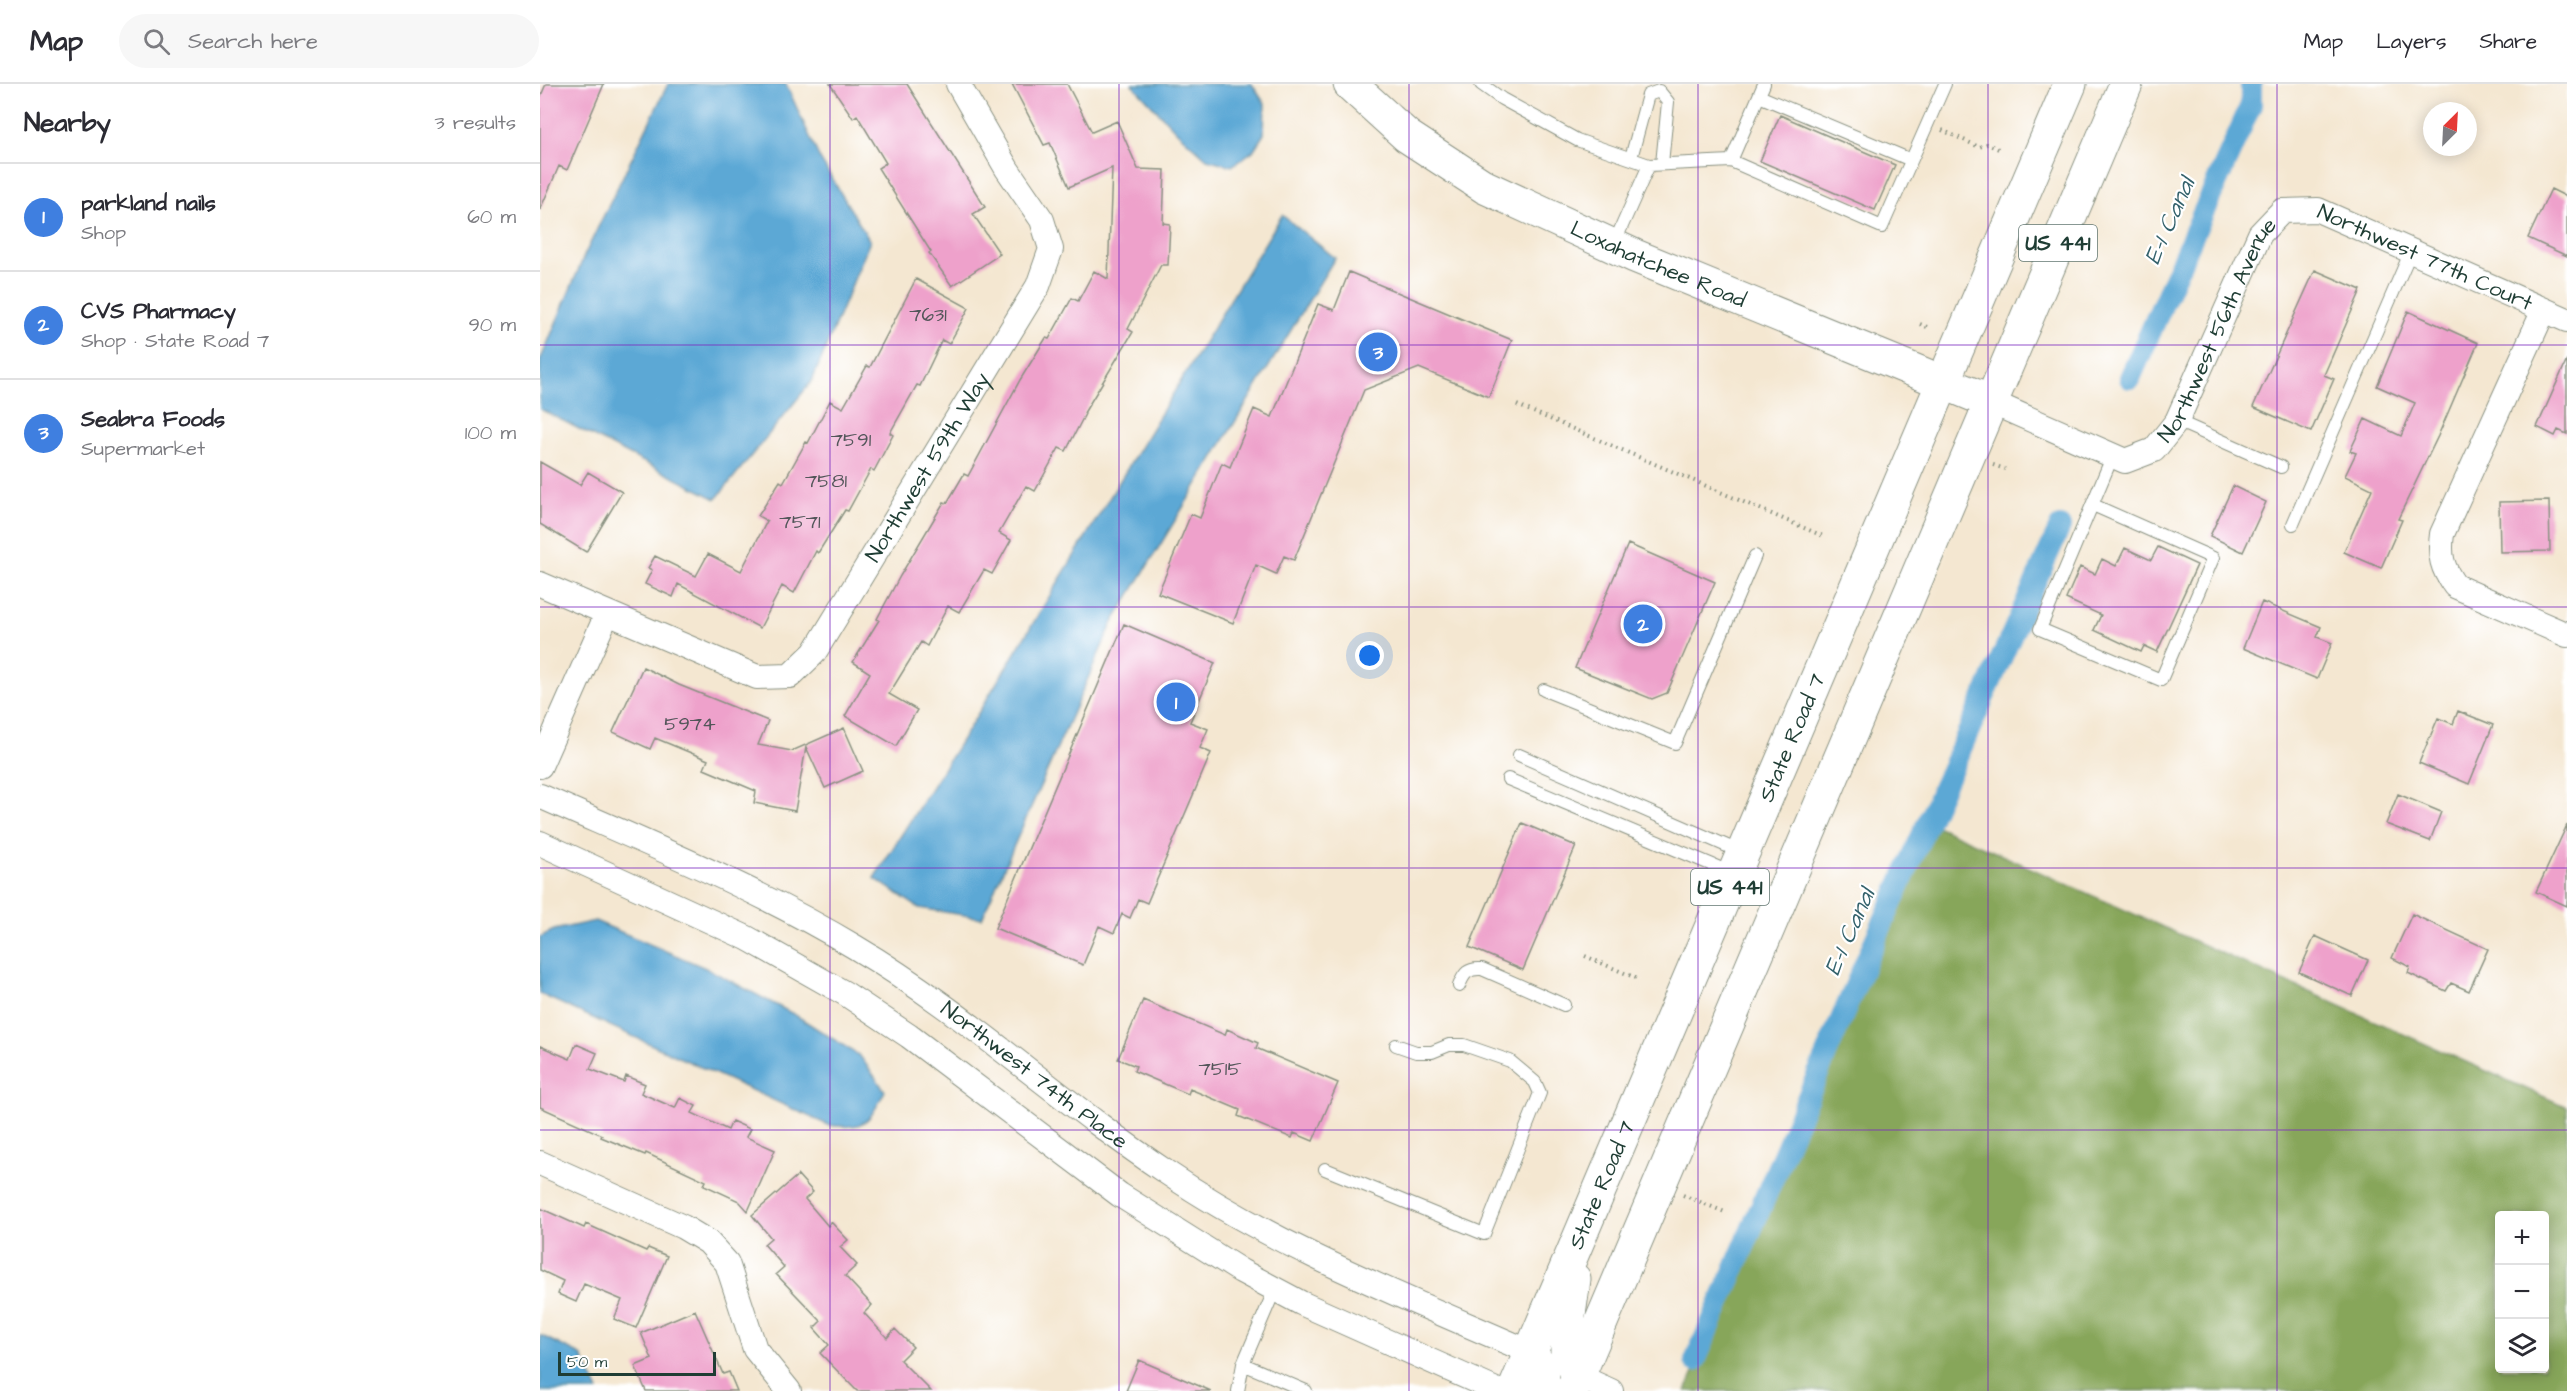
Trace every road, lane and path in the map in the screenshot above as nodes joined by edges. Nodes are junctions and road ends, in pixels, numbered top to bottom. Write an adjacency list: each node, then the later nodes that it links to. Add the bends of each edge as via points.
1 (958, 84): 36 (street, Northwest 59th Way, via 1042,220 1051,249 1038,286 814,653 790,676 757,677)
2 (1481, 84): 12 (lane, via 1577,140)
3 (1764, 84): 9 (lane)
4 (1945, 84): 13 (lane)
5 (2070, 84): 23 (main road, State Road 7 / US 441)
6 (2126, 84): 24 (main road, US 441)
7 (1659, 88): 12 (lane, via 1648,95); 15 (lane, via 1668,102)
8 (1363, 91): 17 (main road, Loxahatchee Road, via 1407,136 1485,187)
9 (1759, 96): 13 (lane); 14 (lane)
10 (1941, 130): 11 (path, via 1979,147 1987,144)
11 (2001, 150)
12 (1631, 158): 15 (lane)
13 (1911, 160): 14 (lane, via 1882,227)
14 (1731, 161): 15 (lane)
15 (1655, 164): 17 (lane)
16 (2282, 211): 18 (street, Northwest 77th Court, via 2318,210); 26 (street, Northwest 56th Avenue, via 2260,234)
17 (1613, 246): 23 (main road, Loxahatchee Road)
18 (2410, 251): 19 (street, Northwest 77th Court); 32 (lane)
19 (2544, 310): 20 (street, Northwest 77th Court); 37 (street, via 2442,534 2440,552 2444,571 2455,586)
20 (2567, 320)
21 (1920, 324): 22 (path)
22 (1927, 327)
23 (1942, 382): 24 (main road, Loxahatchee Road); 44 (main road, State Road 7 / US 441)
24 (1991, 402): 27 (street); 52 (main road, US 441)
25 (1517, 405): 33 (path)
26 (2177, 421): 27 (street, Northwest 56th Avenue, via 2154,450 2125,460); 29 (lane)
27 (2113, 455): 31 (lane)
28 (1990, 463): 30 (path)
29 (2281, 467)
30 (2005, 469)
31 (2093, 505): 31 (lane, via 2040,629 2161,680 2213,558)
32 (2293, 524)
33 (1823, 536)
34 (1755, 556): 38 (lane, via 1675,744)
35 (540, 584): 36 (street)
36 (607, 614): 40 (street)
37 (2567, 635)
38 (1544, 690)
39 (1519, 755): 44 (lane)
40 (540, 766)
41 (1508, 779): 44 (lane)
42 (540, 796): 56 (street, Northwest 74th Place, via 725,878 857,948 954,1012 1165,1172 1232,1212 1298,1248)
43 (540, 843): 55 (street, Northwest 74th Place, via 747,938 846,993 1120,1195)
44 (1740, 864): 54 (main road, State Road 7 / US 441)
45 (1585, 956): 46 (path)
46 (1636, 978)
47 (1460, 986): 48 (lane, via 1464,974 1472,968 1482,969)
48 (1563, 1005)
49 (1396, 1045): 51 (lane, via 1416,1052 1464,1045 1510,1061 1535,1082 1540,1093 1484,1234)
50 (540, 1163): 59 (street, via 708,1242 727,1263 755,1349)
51 (1325, 1169)
52 (1659, 1185): 53 (path); 58 (main road, US 441)
53 (1727, 1213)
54 (1581, 1233): 56 (main road, State Road 7 / US 441); 58 (main road, via 1567,1329 1567,1351)
55 (1275, 1289): 57 (lane); 62 (street, Northwest 74th Place)
56 (1530, 1352): 63 (main road, State Road 7 / US 441); 64 (main road, via 1542,1369)
57 (1243, 1364): 60 (lane); 61 (lane)
58 (1575, 1383): 65 (street)
59 (789, 1391)
60 (1238, 1391)
61 (1306, 1391)
62 (1498, 1391)
63 (1514, 1391)
64 (1544, 1391)
65 (1611, 1391)

